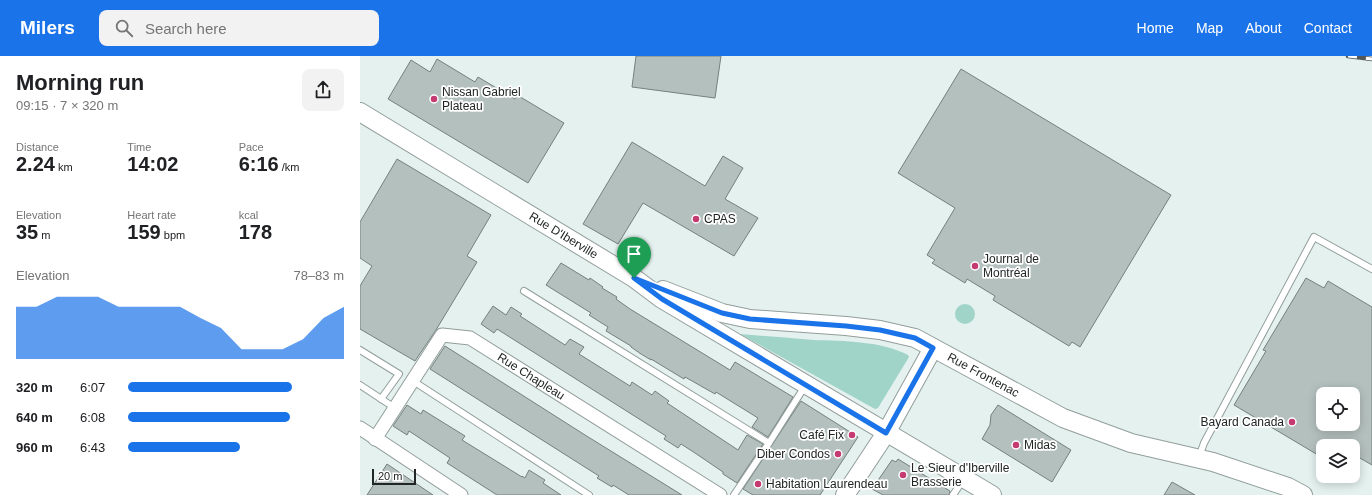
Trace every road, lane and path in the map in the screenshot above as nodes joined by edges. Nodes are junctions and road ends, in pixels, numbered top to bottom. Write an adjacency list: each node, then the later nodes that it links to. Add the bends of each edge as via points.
1 (360, 112): 3 (main road, Rue D'Iberville)
2 (1372, 269): 16 (lane, via 1314,237 1204,443)
3 (634, 278): 5 (main road, Rue Frontenac, via 722,313 750,319 880,330 915,338); 9 (main road, Rue D'Iberville, via 662,299)
4 (524, 291): 15 (lane)
5 (933, 348): 13 (main road); 16 (main road, Rue Frontenac, via 1063,418 1131,444)
6 (360, 350): 10 (lane, via 399,374)
7 (413, 381): 11 (street, Rue Chapleau); 19 (lane); 20 (street, Rue Chapleau, via 442,336 470,338)
8 (360, 385): 10 (lane)
9 (806, 385): 13 (main road, Rue D'Iberville); 15 (lane)
10 (381, 399): 11 (lane)
11 (395, 408): 14 (street, Rue Chapleau)
12 (360, 428): 14 (street)
13 (886, 433): 17 (main road, Rue D'Iberville); 22 (main road)
14 (375, 439): 18 (street)
15 (769, 444): 21 (lane)
16 (1199, 459): 25 (main road, Rue Frontenac, via 1288,487)
17 (964, 479): 23 (lane); 24 (main road, Rue D'Iberville)
18 (461, 495)
19 (589, 495)
20 (720, 495)
21 (734, 495)
22 (845, 495)
23 (953, 495)
24 (992, 495)
25 (1303, 495)

